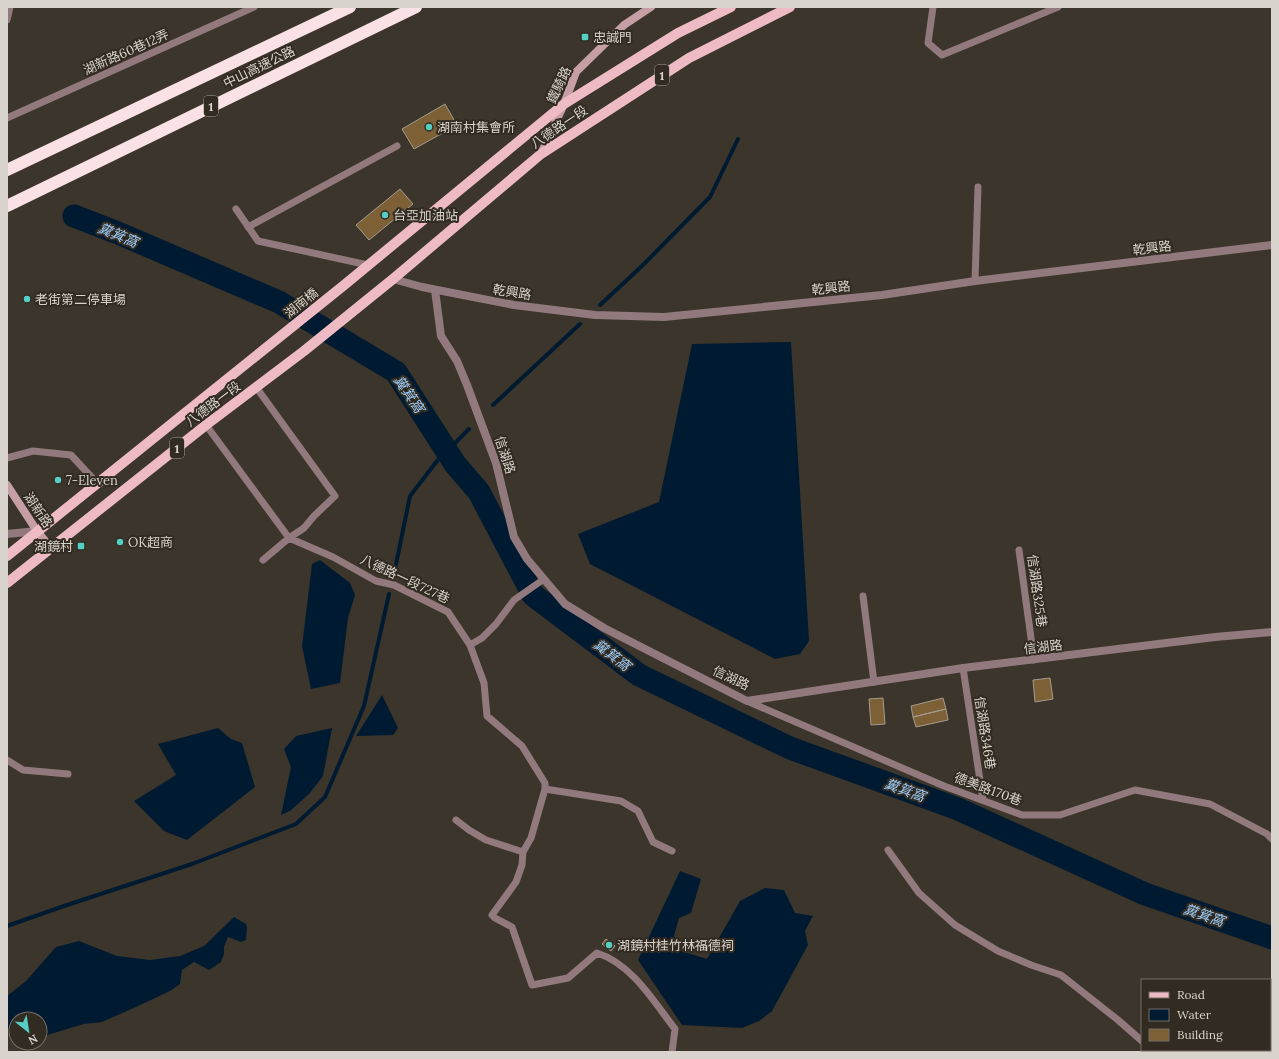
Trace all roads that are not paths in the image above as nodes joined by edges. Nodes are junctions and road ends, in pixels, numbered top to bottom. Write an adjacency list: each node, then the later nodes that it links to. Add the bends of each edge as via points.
1 (10, 7): 10 (lane)
2 (254, 7): 12 (lane, 湖新路60巷12弄)
3 (350, 7): 15 (highway, 中山高速公路 / 1)
4 (416, 7): 17 (highway, 中山高速公路 / 1)
5 (651, 7): 11 (main road, 鐵騎路, via 624,25 576,72)
6 (731, 7): 11 (main road, 八德路一段 / 1, via 678,33)
7 (790, 7): 14 (main road, 八德路一段 / 1, via 689,58)
8 (933, 7): 9 (lane, via 928,44 942,54)
9 (1058, 7)
10 (7, 20)
11 (564, 104): 14 (main road, 鐵騎路); 21 (main road, 八德路一段 / 1)
12 (7, 118)
13 (397, 146): 19 (lane)
14 (541, 154): 22 (main road, 八德路一段 / 1)
15 (7, 170)
16 (978, 187): 23 (lane)
17 (7, 206)
18 (236, 209): 19 (lane)
19 (248, 226): 21 (lane, via 258,241)
20 (1272, 245): 23 (street, 乾興路)
21 (368, 265): 24 (main road, 八德路一段 / 1)
22 (393, 279): 25 (street, 乾興路); 27 (main road, 八德路一段 / 1)
23 (975, 281): 25 (street, 乾興路, via 882,295 664,317 595,315 514,305)
24 (343, 286): 26 (main road, 湖南橋 / 1)
25 (435, 290): 39 (street, 信湖路, via 441,336 467,385 496,463 514,537 527,559)
26 (276, 340): 30 (main road, 八德路一段 / 1)
27 (256, 387): 28 (main road, 八德路一段 / 1); 34 (lane, via 335,496 304,528)
28 (206, 425): 34 (lane); 35 (main road, 八德路一段 / 1)
29 (7, 458): 30 (lane, via 33,450 71,455)
30 (97, 483): 32 (main road, 八德路一段 / 1)
31 (7, 485): 32 (main road, 湖新路)
32 (37, 531): 33 (street); 35 (main road, 湖新路); 37 (main road, 八德路一段 / 1)
33 (7, 534)
34 (289, 538): 38 (lane); 43 (lane, 八德路一段727巷, via 333,557 376,581 394,585 448,612)
35 (51, 548): 40 (main road, 八德路一段 / 1)
36 (1019, 550): 44 (lane, 信湖路325巷)
37 (7, 556)
38 (263, 560)
39 (544, 579): 43 (lane, via 514,600 496,624 482,638); 47 (street, 信湖路, via 565,604 604,628)
40 (7, 583)
41 (863, 596): 46 (lane)
42 (1272, 632): 44 (street, 信湖路)
43 (470, 645): 50 (lane, 八德路一段727巷, via 484,683 487,716 522,746 545,783)
44 (1034, 660): 45 (street, 信湖路)
45 (963, 668): 46 (street, 信湖路); 51 (lane, 信湖路346巷)
46 (874, 682): 47 (street, 信湖路)
47 (747, 701): 51 (lane, 德美路170巷, via 944,786)
48 (7, 760): 49 (lane, via 23,770)
49 (68, 774)
50 (545, 789): 55 (lane, via 621,801 638,811 653,842); 56 (lane, via 531,838)
51 (983, 800): 53 (lane, 德美路170巷, via 1022,815 1060,814 1135,790 1210,804 1268,834)
52 (456, 820): 56 (lane, via 486,840)
53 (1272, 839)
54 (888, 850): 57 (lane, via 919,893 955,925 998,951 1061,975)
55 (672, 851)
56 (523, 852): 58 (lane, via 516,882 492,915 512,927 532,985 568,978 596,953 604,956 629,972 675,1030)
57 (1141, 1040)
58 (672, 1052)

